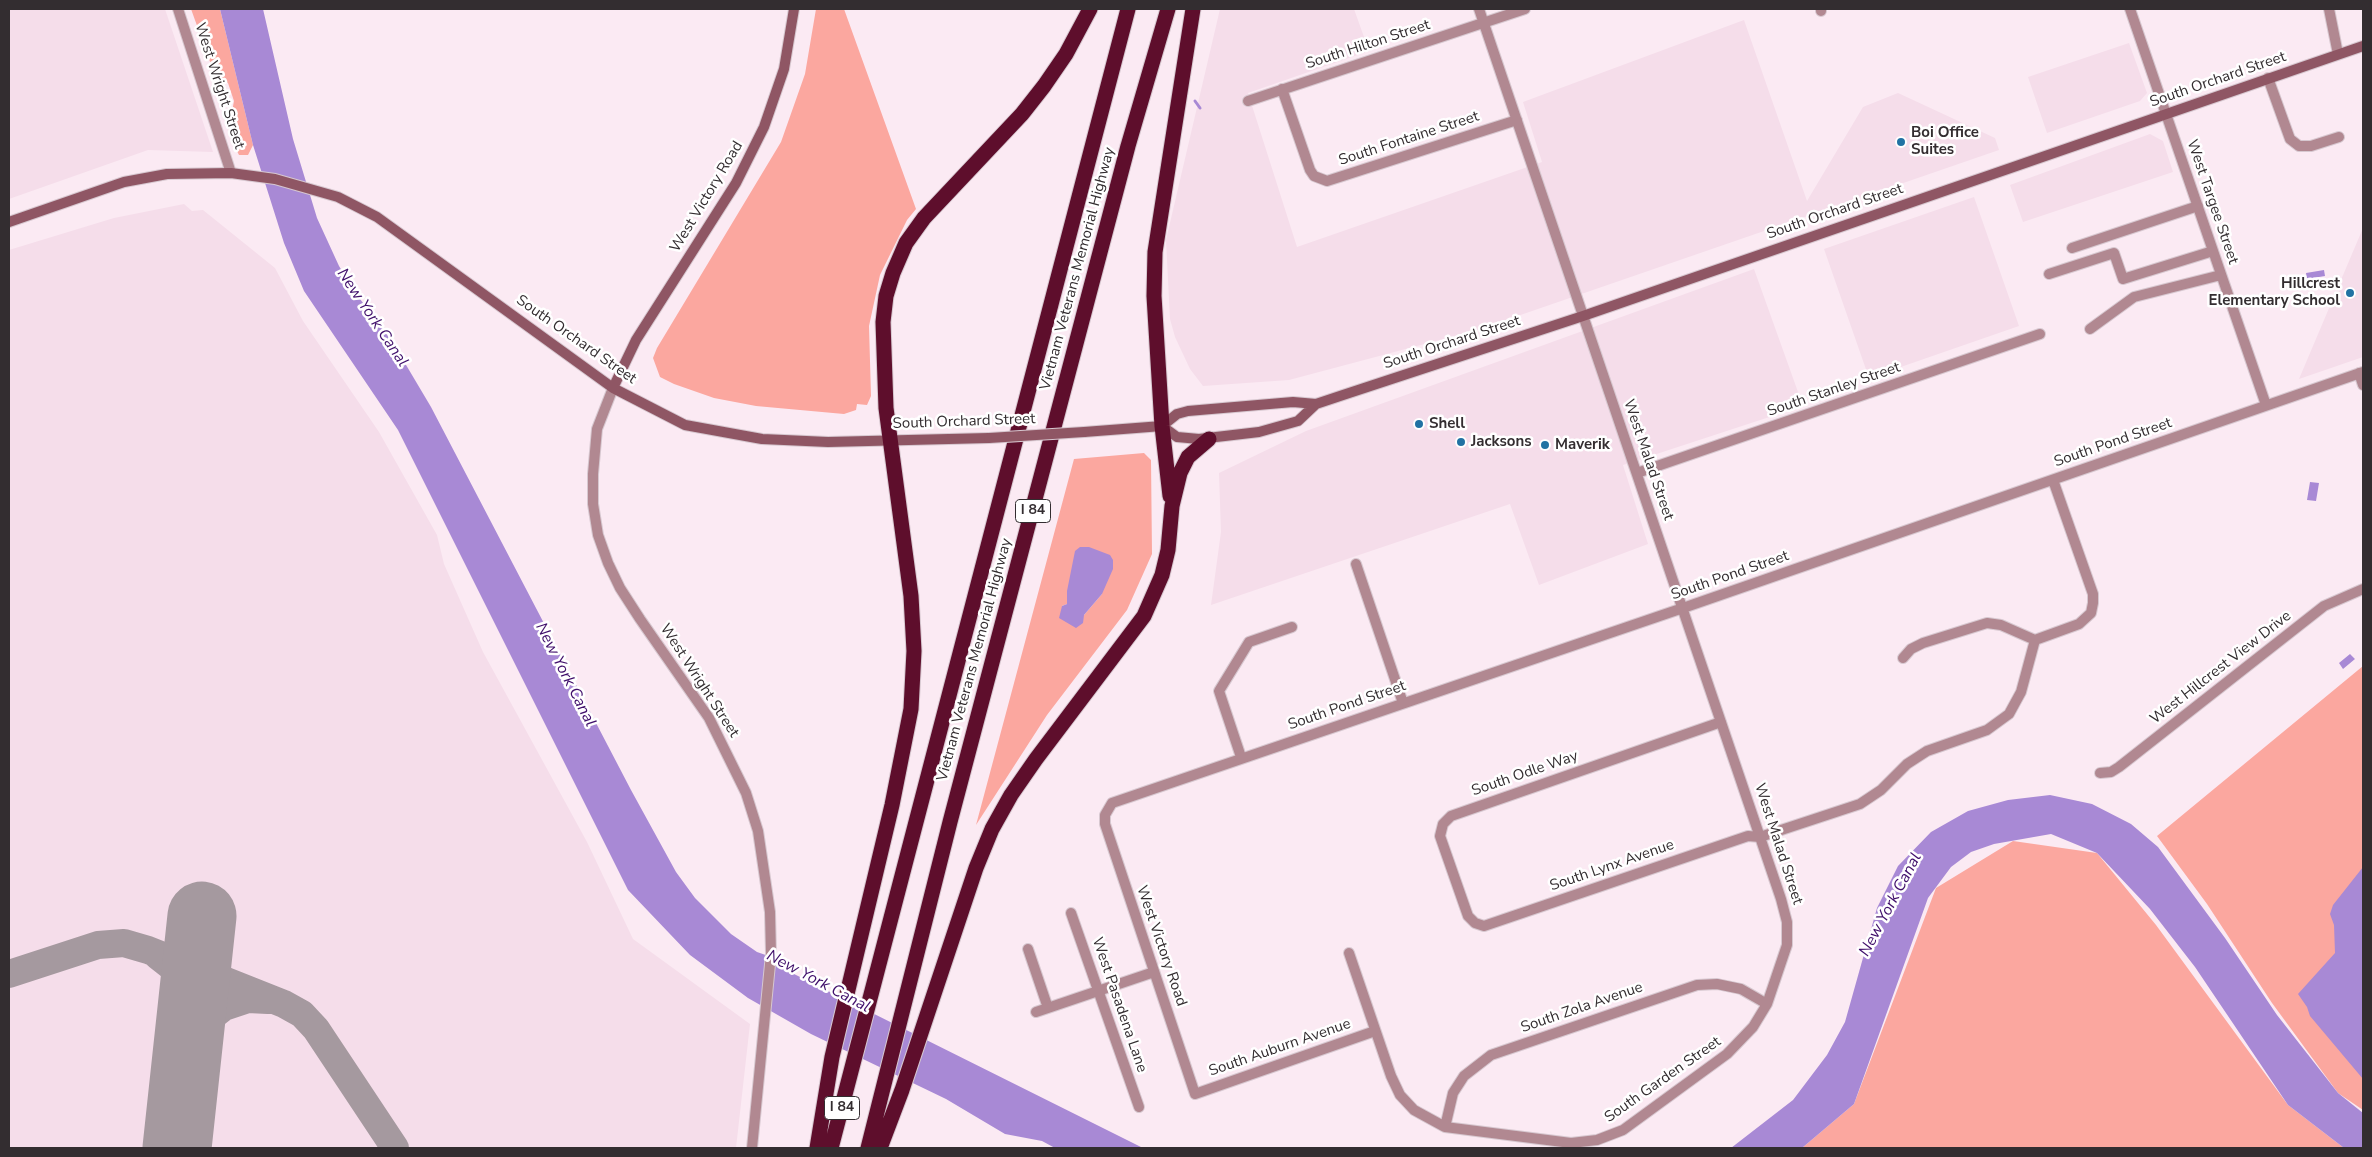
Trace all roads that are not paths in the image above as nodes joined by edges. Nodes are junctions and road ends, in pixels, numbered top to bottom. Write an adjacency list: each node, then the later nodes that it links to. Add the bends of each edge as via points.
1 (178, 9): 20 (street, West Wright Street)
2 (794, 9): 32 (main road, West Victory Road, via 784,69 764,127 736,182 636,340)
3 (1090, 9): 37 (highway, via 1066,54 1022,114 924,218 906,243 886,296 883,322)
4 (1128, 9): 69 (highway, Vietnam Veterans Memorial Highway / I 84)
5 (1168, 9): 70 (highway, Vietnam Veterans Memorial Highway / I 84, via 1128,146 950,822)
6 (1193, 9): 35 (highway, via 1155,252 1154,296)
7 (1479, 9): 11 (street, West Malad Street)
8 (1525, 9): 11 (street, South Hilton Street)
9 (2130, 9): 17 (street, West Targee Street)
10 (2329, 9): 13 (street)
11 (1484, 23): 15 (street, South Hilton Street); 18 (street, West Malad Street)
12 (2363, 46): 13 (main road, South Orchard Street)
13 (2338, 54): 14 (main road, South Orchard Street)
14 (2268, 78): 17 (main road, South Orchard Street); 19 (street, via 2290,139 2299,146 2311,146)
15 (1282, 89): 16 (street, South Hilton Street); 18 (street, South Fontaine Street, via 1310,170 1314,176 1328,180)
16 (1248, 101)
17 (2166, 114): 21 (street, West Targee Street); 27 (main road, South Orchard Street)
18 (1517, 120): 27 (street, West Malad Street)
19 (2339, 137)
20 (231, 172): 22 (main road, South Orchard Street, via 167,174 124,182); 32 (main road, South Orchard Street, via 306,186 338,197 396,228)
21 (2198, 206): 23 (street); 24 (street, West Targee Street)
22 (9, 222)
23 (2072, 248)
24 (2213, 251): 25 (street, via 2123,279 2114,253); 26 (street, West Targee Street)
25 (2049, 274)
26 (2221, 275): 28 (street, via 2134,296); 34 (street, West Targee Street)
27 (1583, 316): 33 (main road, South Orchard Street); 38 (street, West Malad Street)
28 (2090, 329)
29 (2040, 334): 38 (street, South Stanley Street)
30 (2361, 372): 31 (street); 34 (street, South Pond Street)
31 (2363, 385)
32 (613, 388): 37 (main road, South Orchard Street, via 685,425 762,440); 67 (street, West Wright Street, via 597,429 593,497 598,535 620,588 708,718 729,756 746,793 766,872 770,954)
33 (1316, 404): 35 (main road, South Orchard Street, via 1293,402 1188,411 1177,414); 36 (main road, South Orchard Street, via 1298,421 1259,432)
34 (2266, 405): 39 (street, South Pond Street)
35 (1162, 426): 36 (main road, South Orchard Street, via 1177,437); 37 (main road, South Orchard Street, bridge, via 989,438); 40 (highway)
36 (1209, 439): 40 (highway, via 1188,457)
37 (890, 440): 68 (highway, via 911,596 914,651 911,709 892,804 832,1057)
38 (1637, 473): 43 (street, West Malad Street)
39 (2053, 480): 43 (street, South Pond Street); 45 (street, via 2093,594 2093,604 2091,613 2079,624)
40 (1172, 506): 71 (highway, via 1168,550 1155,596 1133,633 1036,759 992,829)
41 (1356, 564): 47 (street)
42 (2363, 589): 50 (street, West Hillcrest View Drive, via 2324,606 2119,767)
43 (1683, 608): 47 (street, South Pond Street); 48 (street, West Malad Street)
44 (1292, 628): 49 (street, via 1249,642 1218,691)
45 (2036, 640): 46 (street, via 1988,623 1924,643); 52 (street, South Lynx Avenue, via 2021,692 2009,714 1987,730 1927,751 1860,804)
46 (1902, 658)
47 (1403, 702): 49 (street, South Pond Street)
48 (1721, 722): 52 (street, West Malad Street); 55 (street, South Odle Way, via 1451,816 1442,824 1440,836 1468,916)
49 (1241, 757): 51 (street, South Pond Street, via 1119,799)
50 (2100, 773)
51 (1108, 807): 58 (street, West Victory Road, via 1105,824)
52 (1760, 837): 54 (street, West Malad Street); 55 (street, South Lynx Avenue, via 1748,836 1484,926)
53 (1072, 913): 59 (street, West Pasadena Lane)
54 (1787, 922): 60 (street, South Garden Street, via 1787,945)
55 (1475, 923)
56 (1028, 949): 61 (street)
57 (1349, 953): 63 (street, South Garden Street)
58 (1154, 972): 59 (street); 64 (street, West Victory Road)
59 (1099, 990): 61 (street); 65 (street, West Pasadena Lane)
60 (1767, 1004): 66 (street, South Garden Street, via 1753,1027 1727,1054 1623,1130 1610,1136 1571,1142); 66 (street, South Zola Avenue, via 1741,989 1698,984 1491,1056 1464,1076 1453,1093)
61 (1048, 1008): 62 (street)
62 (1036, 1012)
63 (1375, 1031): 64 (street, South Auburn Avenue); 66 (street, South Garden Street, via 1400,1095 1414,1110)
64 (1195, 1094)
65 (1139, 1106)
66 (1445, 1127)
67 (752, 1148)
68 (817, 1148)
69 (831, 1148)
70 (868, 1148)
71 (880, 1148)

